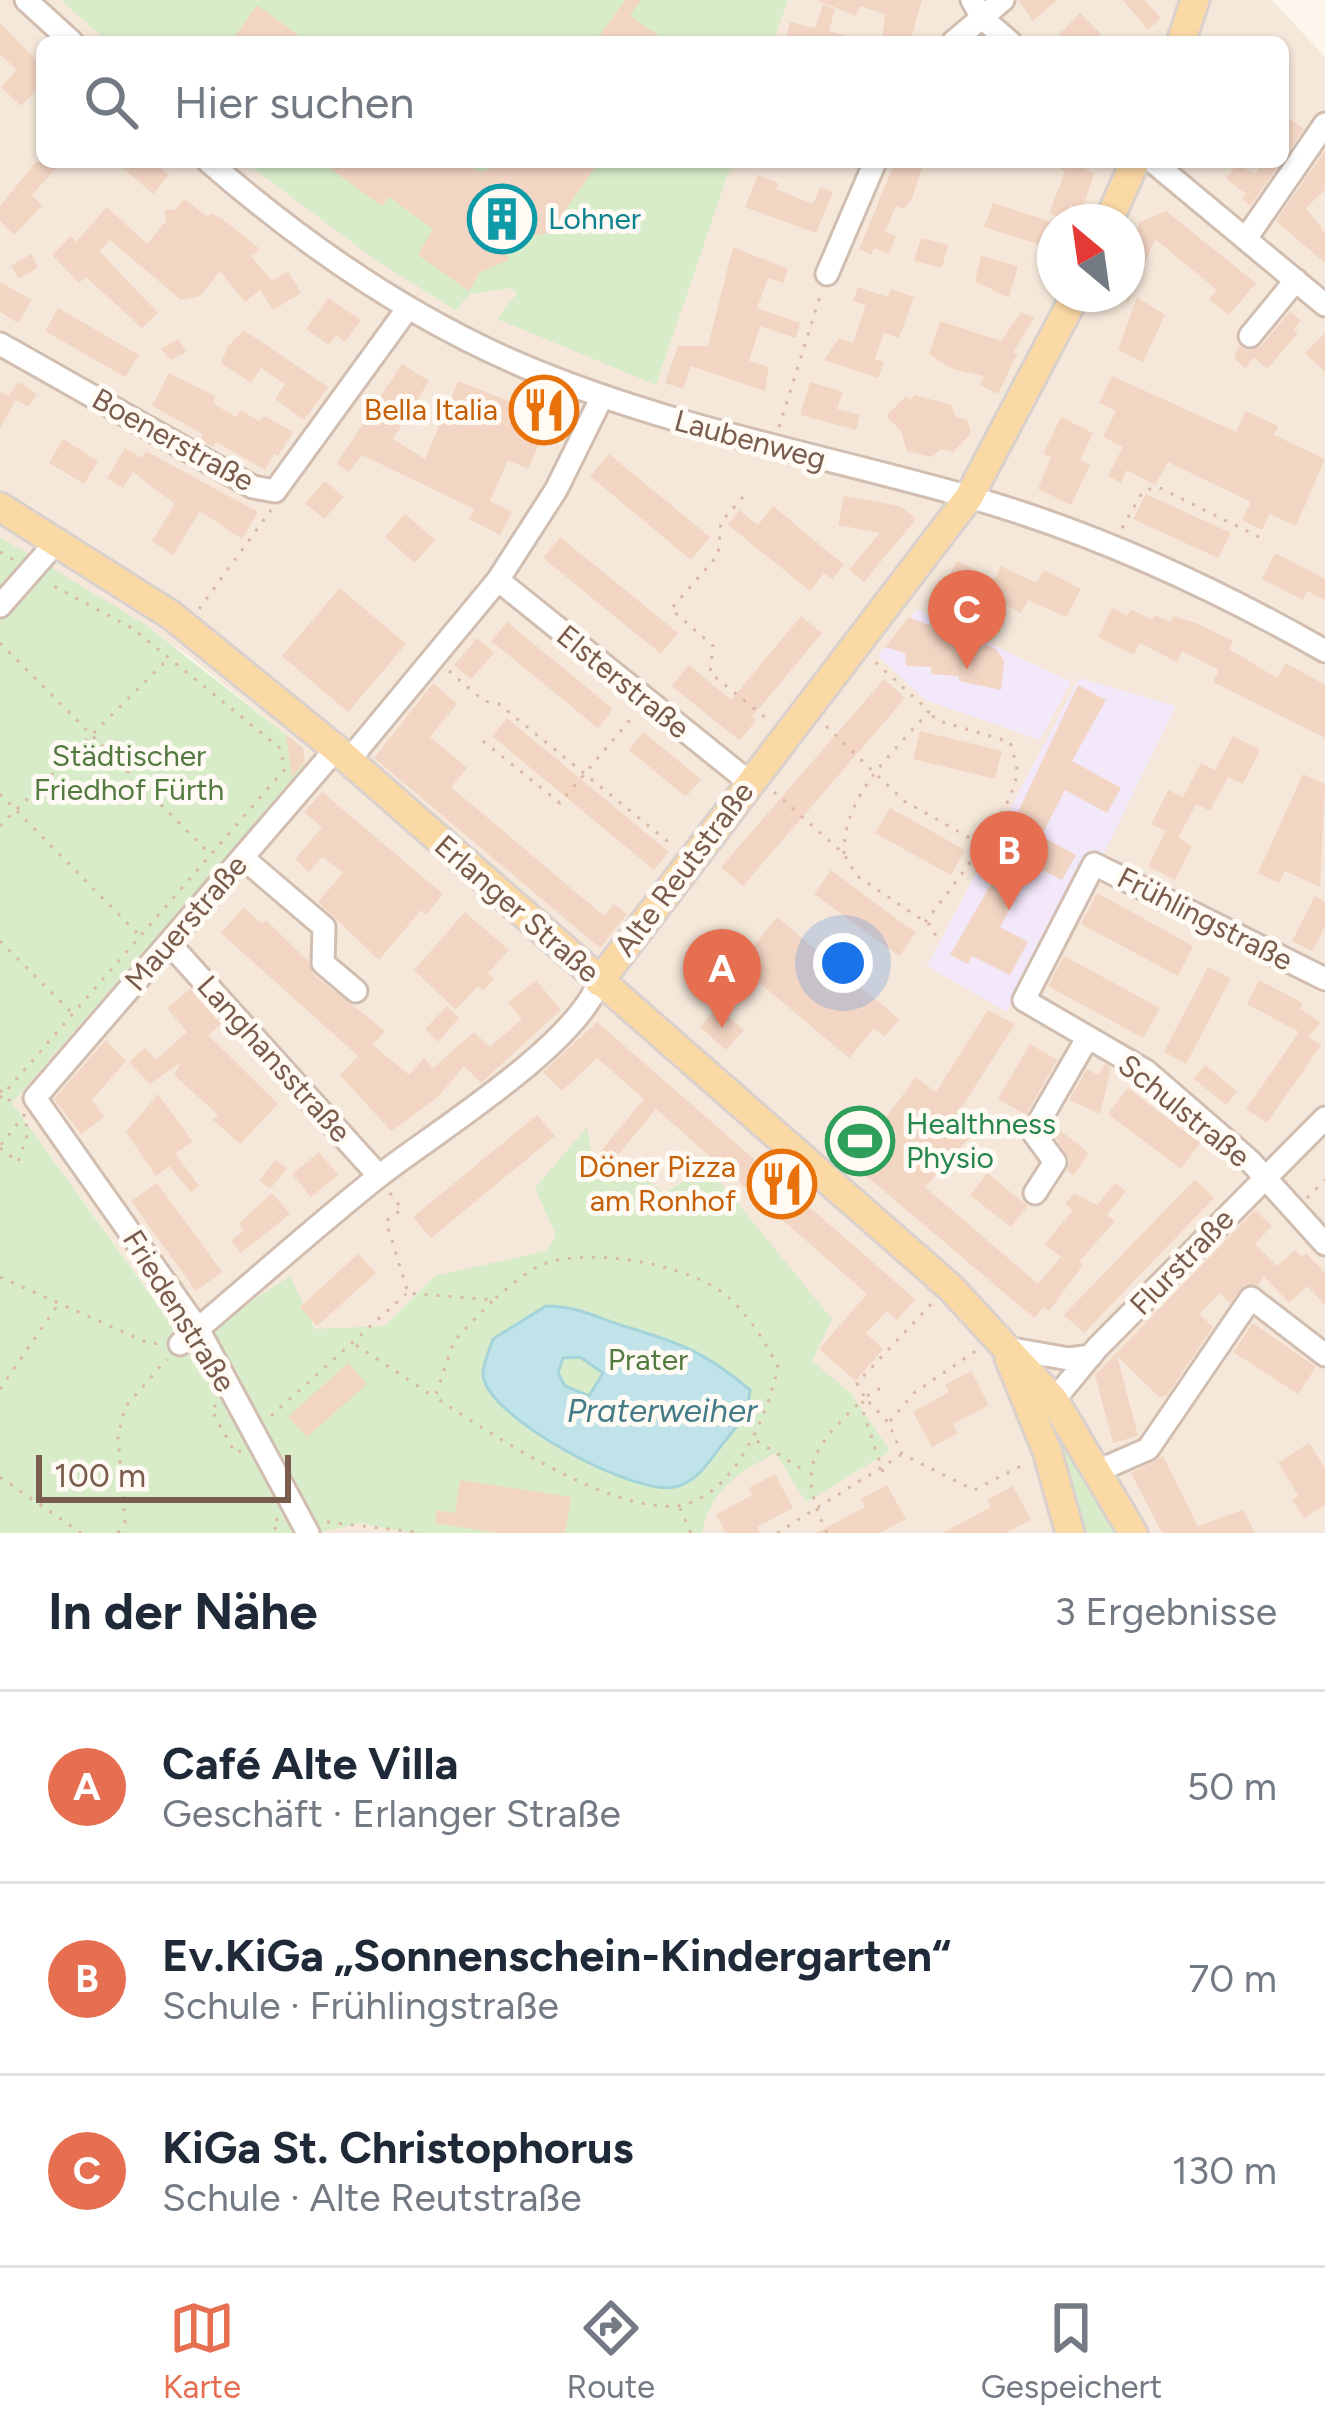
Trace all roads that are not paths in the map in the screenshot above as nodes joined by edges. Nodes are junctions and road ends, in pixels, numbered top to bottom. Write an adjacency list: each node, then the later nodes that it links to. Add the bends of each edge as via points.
1 (26, 0): 5 (street)
2 (1003, 0): 4 (street)
3 (1195, 0): 8 (main road)
4 (977, 9): 6 (street); 7 (street)
5 (65, 36)
6 (957, 36)
7 (1004, 36)
8 (1183, 36)
9 (1325, 124): 15 (street)
10 (217, 168): 19 (street, Laubenweg)
11 (872, 168): 16 (street)
12 (1132, 168): 14 (main road)
13 (1161, 168): 15 (street)
14 (1116, 204)
15 (1247, 237): 17 (street)
16 (827, 274)
17 (1296, 280): 18 (street); 21 (street)
18 (1325, 305)
19 (408, 308): 22 (street, Boenerstraße, via 274,491 253,487); 23 (street, Laubenweg)
20 (1066, 312): 24 (main road, Alte Reutstraße)
21 (1250, 336)
22 (0, 344)
23 (602, 397): 24 (street, Laubenweg); 27 (street, Mauerstraße)
24 (969, 496): 29 (street, Laubenweg, via 1113,545); 31 (main road, Alte Reutstraße)
25 (0, 507): 26 (main road, Erlanger Straße)
26 (58, 540): 28 (street); 30 (main road, Erlanger Straße, via 186,626)
27 (499, 580): 30 (street, Mauerstraße); 31 (street, Elsterstraße)
28 (0, 606)
29 (1325, 651)
30 (342, 755): 32 (street, Mauerstraße); 35 (main road, Erlanger Straße)
31 (752, 778): 35 (main road, Alte Reutstraße)
32 (243, 858): 33 (street, Mauerstraße); 36 (street, via 324,927 323,963)
33 (169, 943): 39 (street, Mauerstraße); 41 (street, Langhansstraße)
34 (1325, 979): 37 (street, Frühlingstraße, via 1094,864)
35 (599, 982): 41 (street, Alte Reutstraße, via 590,1006 502,1084); 46 (main road, Erlanger Straße, via 950,1288)
36 (356, 991)
37 (1024, 1000): 38 (street, Schulstraße)
38 (1088, 1037): 42 (street, Schulstraße, via 1146,1071); 43 (street, via 1033,1132 1055,1162)
39 (30, 1107): 45 (street, Friedenstraße)
40 (1325, 1118): 42 (street, Flurstraße)
41 (378, 1177): 45 (street, Alte Reutstraße)
42 (1263, 1179): 44 (street, Schulstraße); 49 (street, Flurstraße)
43 (1035, 1193)
44 (1325, 1244)
45 (198, 1329): 47 (street, Alte Reutstraße); 52 (street, Friedenstraße)
46 (1001, 1343): 49 (street, via 1069,1359); 50 (main road, Erlanger Straße); 53 (main road, Erlanger Straße, via 1047,1451)
47 (180, 1344)
48 (1325, 1355): 51 (street, via 1251,1298 1148,1449)
49 (1090, 1356): 50 (street, Flurstraße)
50 (1054, 1400): 51 (main road, Erlanger Straße)
51 (1100, 1470): 54 (main road, Erlanger Straße)
52 (304, 1527)
53 (1070, 1533)
54 (1133, 1533)

